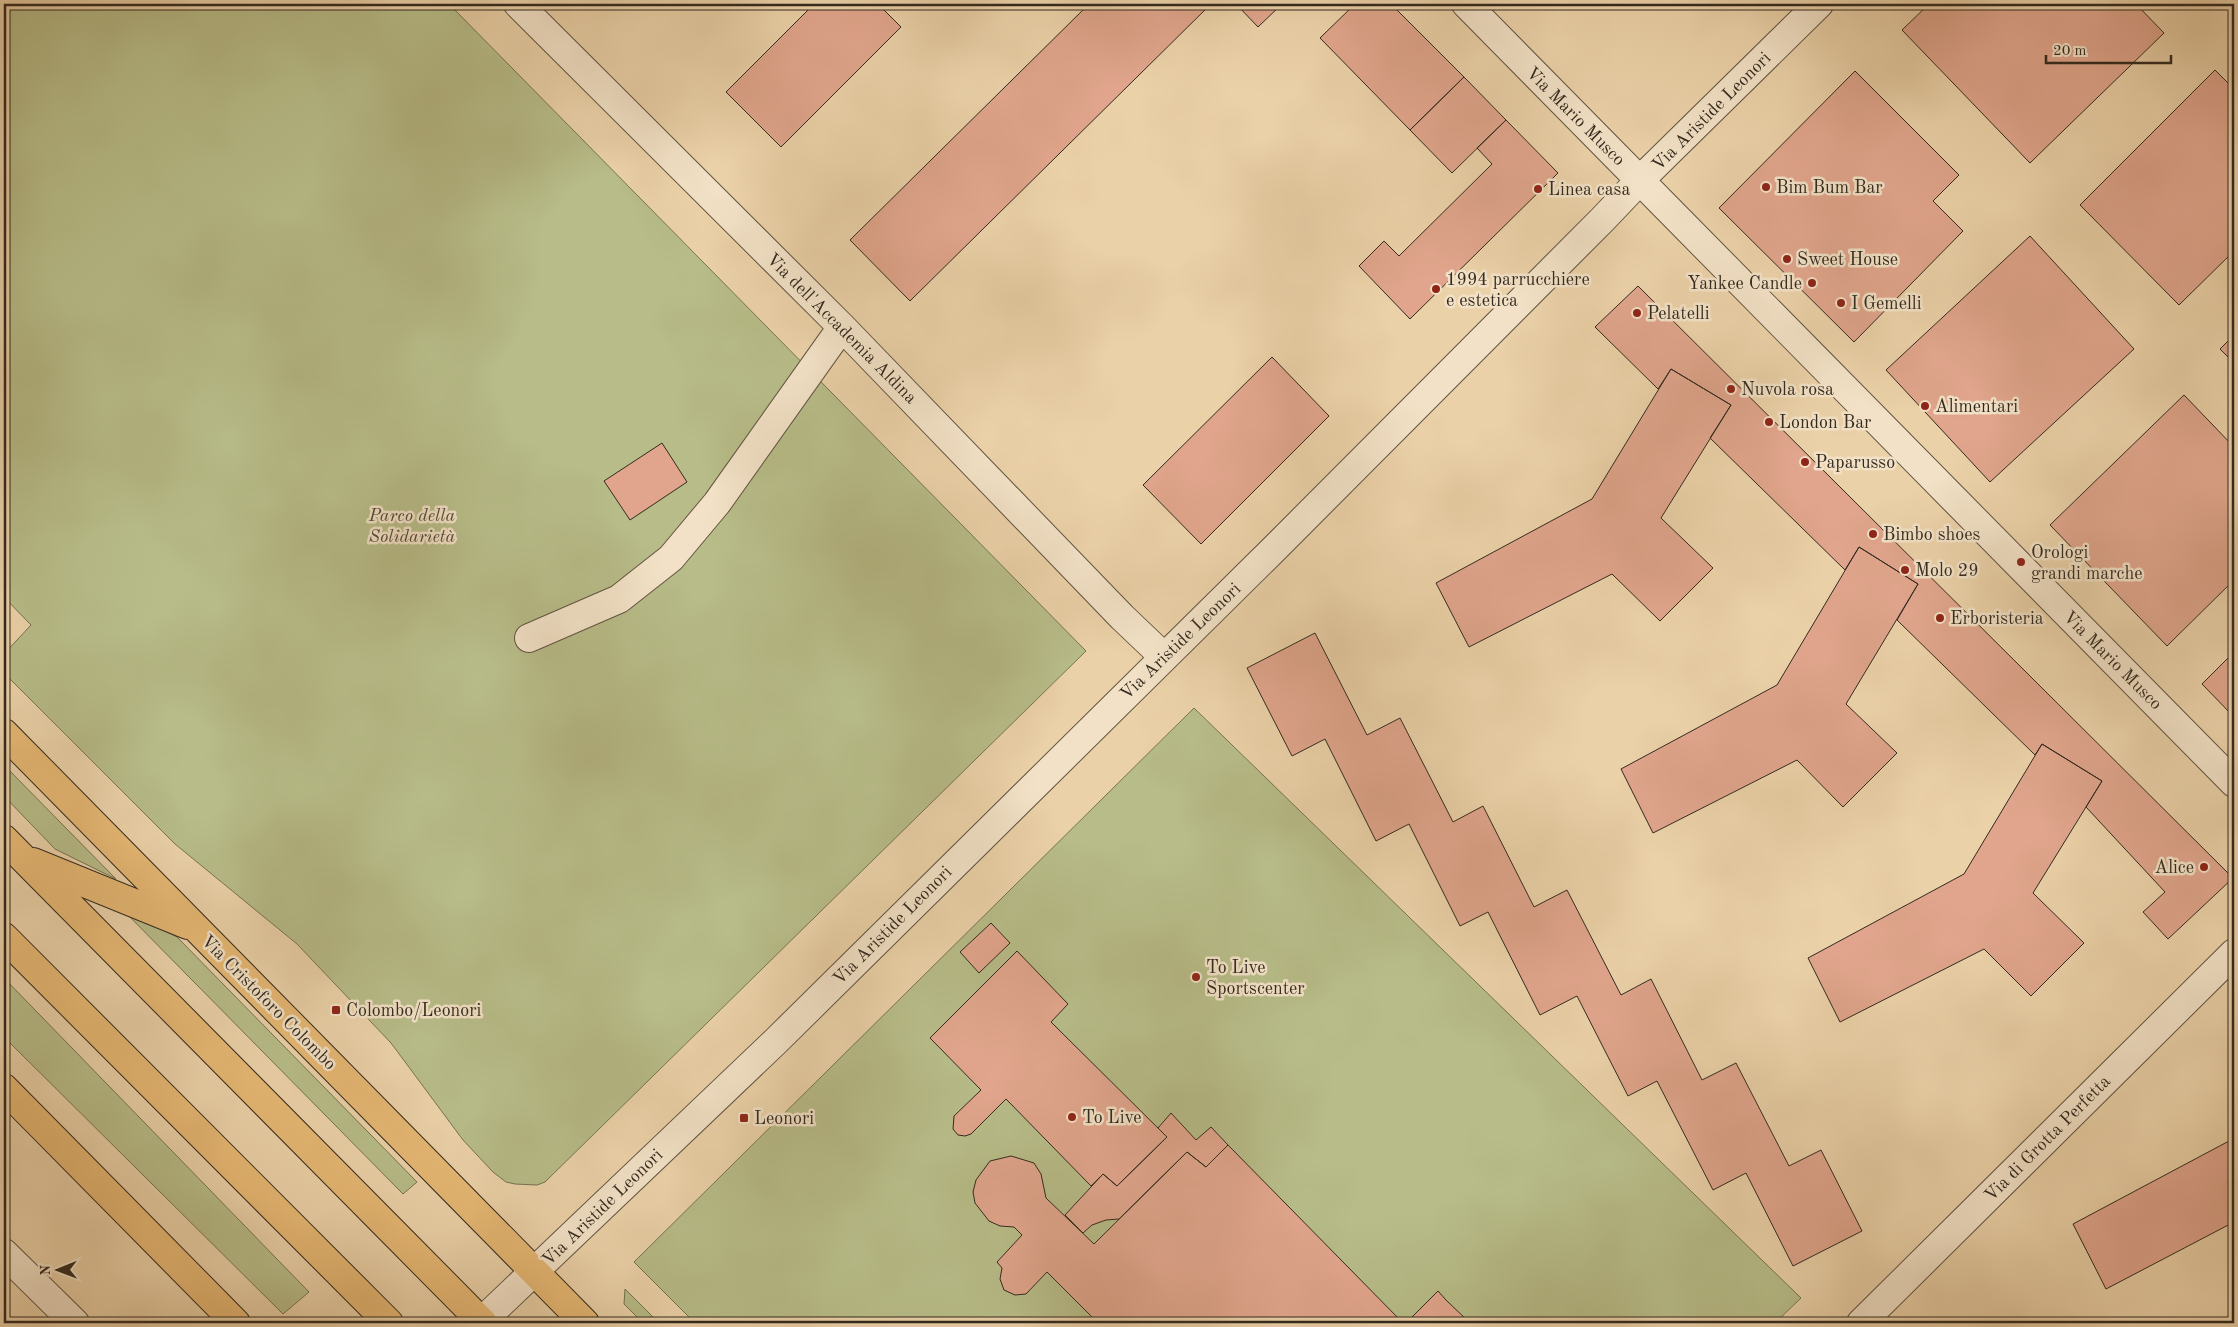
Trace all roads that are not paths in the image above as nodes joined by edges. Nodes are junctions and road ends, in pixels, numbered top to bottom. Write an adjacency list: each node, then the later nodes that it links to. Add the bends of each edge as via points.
1 (518, 4): 5 (street, Via dell'Accademia Aldina)
2 (1466, 4): 4 (street, Via Mario Musco)
3 (1819, 4): 4 (street, Via Aristide Leonori)
4 (1640, 180): 7 (street, Via Aristide Leonori); 9 (street, Via Mario Musco)
5 (842, 327): 6 (street, via 717,503 671,558 619,599); 7 (street, Via dell'Accademia Aldina, via 1122,617)
6 (529, 638)
7 (1164, 656): 16 (street, Via Aristide Leonori, via 776,1041)
8 (4, 733): 11 (main road, Via Cristoforo Colombo)
9 (2234, 783)
10 (13, 849): 11 (main road); 20 (main road)
11 (198, 930): 16 (main road, Via Cristoforo Colombo)
12 (4, 937): 19 (main road)
13 (2234, 952): 22 (street, Via di Grotta Perfetta)
14 (4, 1088): 18 (main road)
15 (4, 1253): 17 (street)
16 (535, 1271): 20 (street); 21 (main road, Via Cristoforo Colombo)
17 (74, 1323)
18 (236, 1323)
19 (389, 1323)
20 (482, 1323)
21 (585, 1323)
22 (1861, 1323)

